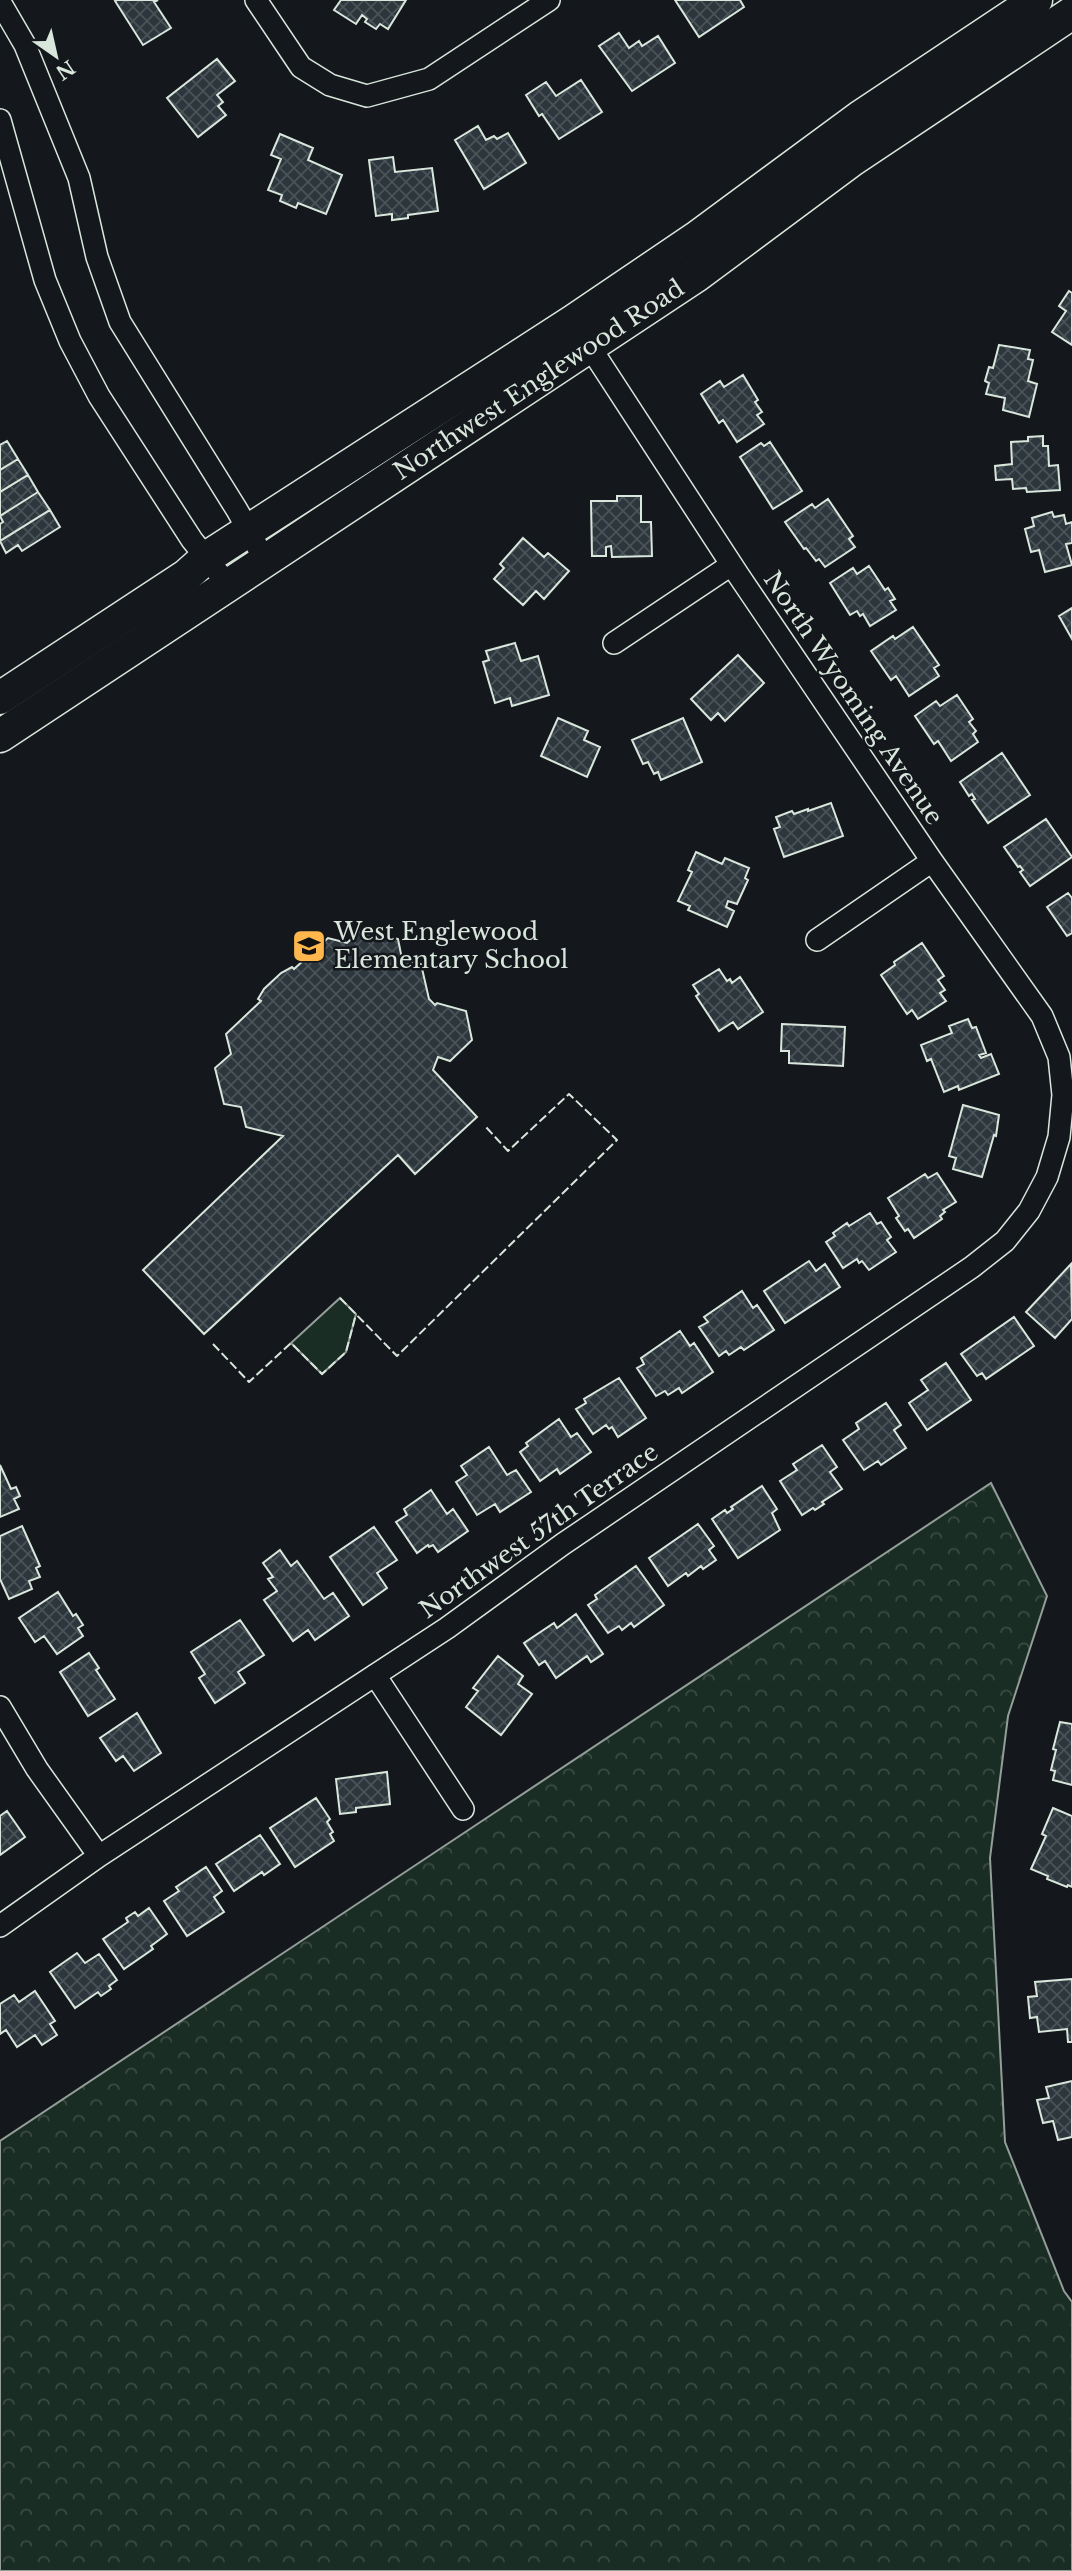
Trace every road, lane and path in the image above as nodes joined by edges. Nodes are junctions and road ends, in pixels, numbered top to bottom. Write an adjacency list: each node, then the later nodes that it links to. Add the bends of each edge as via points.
1 (256, 0): 2 (street, via 301,67 330,85 367,96 429,79)
2 (549, 0)
3 (1036, 0): 7 (main road, Northwest Englewood Road, via 860,117)
4 (0, 2): 9 (street, via 24,45 79,178 97,257 120,322)
5 (1072, 13): 8 (main road, Northwest Englewood Road, via 852,160 696,276)
6 (0, 120): 10 (street, via 46,279 70,341 99,396)
7 (572, 322): 8 (street, North Wyoming Avenue); 9 (main road, Northwest Englewood Road)
8 (590, 347): 11 (main road, Northwest Englewood Road); 12 (street, North Wyoming Avenue)
9 (248, 531): 10 (main road, Northwest Englewood Road); 11 (street)
10 (206, 558): 13 (street); 15 (main road, Northwest Englewood Road)
11 (265, 562): 13 (main road, Northwest Englewood Road)
12 (731, 565): 14 (street, North Wyoming Avenue); 17 (street, North Wyoming Avenue)
13 (229, 586): 16 (main road, Northwest Englewood Road)
14 (614, 643)
15 (0, 698)
16 (0, 736)
17 (932, 861): 18 (street, North Wyoming Avenue); 19 (street, North Wyoming Avenue, via 1042,1016 1059,1056 1063,1094)
18 (817, 940)
19 (1059, 1137): 20 (street, Northwest 57th Terrace, via 1047,1177 1029,1211 1004,1241 972,1267)
20 (375, 1675): 22 (street); 23 (street, Northwest 57th Terrace)
21 (0, 1707): 23 (street)
22 (463, 1810)
23 (99, 1856): 24 (street, Northwest 57th Terrace)
24 (0, 1926)

